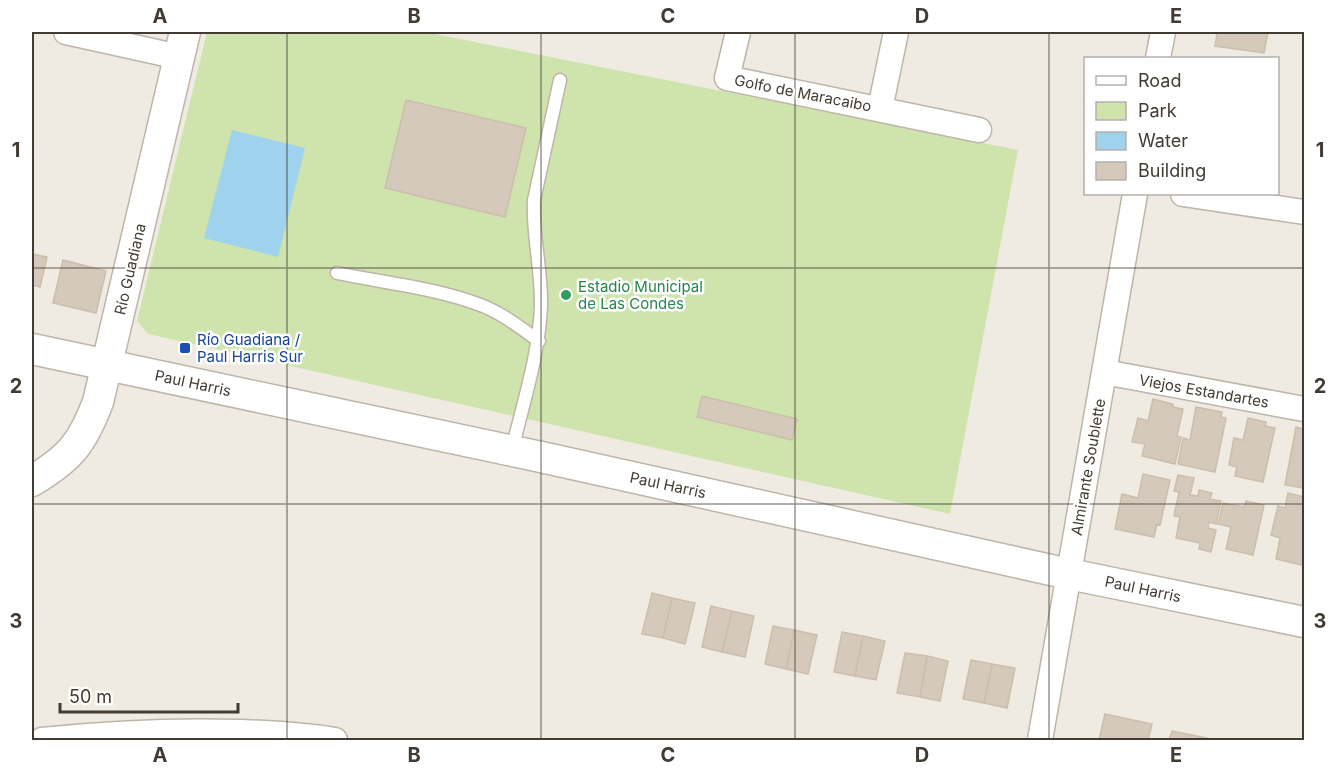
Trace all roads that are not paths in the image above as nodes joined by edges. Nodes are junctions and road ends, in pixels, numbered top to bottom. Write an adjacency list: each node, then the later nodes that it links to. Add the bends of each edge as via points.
1 (66, 32): 5 (street)
2 (738, 32): 8 (street, Golfo de Maracaibo, via 727,78)
3 (896, 32): 8 (street, Golfo de Maracaibo)
4 (1163, 32): 6 (street)
5 (182, 44): 16 (street, Río Guadiana)
6 (1158, 57)
7 (560, 80): 14 (lane, via 534,200 541,303)
8 (880, 109): 9 (street, Golfo de Maracaibo)
9 (979, 130)
10 (1135, 195): 17 (street, Almirante Soublette)
11 (1190, 195): 12 (street)
12 (1305, 212)
13 (337, 273): 14 (lane, via 485,306)
14 (538, 341): 19 (lane)
15 (32, 349): 16 (street, Paul Harris)
16 (107, 366): 19 (street, Paul Harris); 20 (street, Río Guadiana, via 99,402 87,430 73,451)
17 (1104, 372): 18 (street, Viejos Estandartes); 21 (street, Almirante Soublette)
18 (1305, 409)
19 (512, 451): 21 (street, Paul Harris)
20 (32, 481)
21 (1069, 574): 22 (street, Paul Harris); 25 (street, Almirante Soublette)
22 (1305, 622)
23 (42, 741): 24 (street, via 197,730)
24 (335, 741)
25 (1040, 741)

